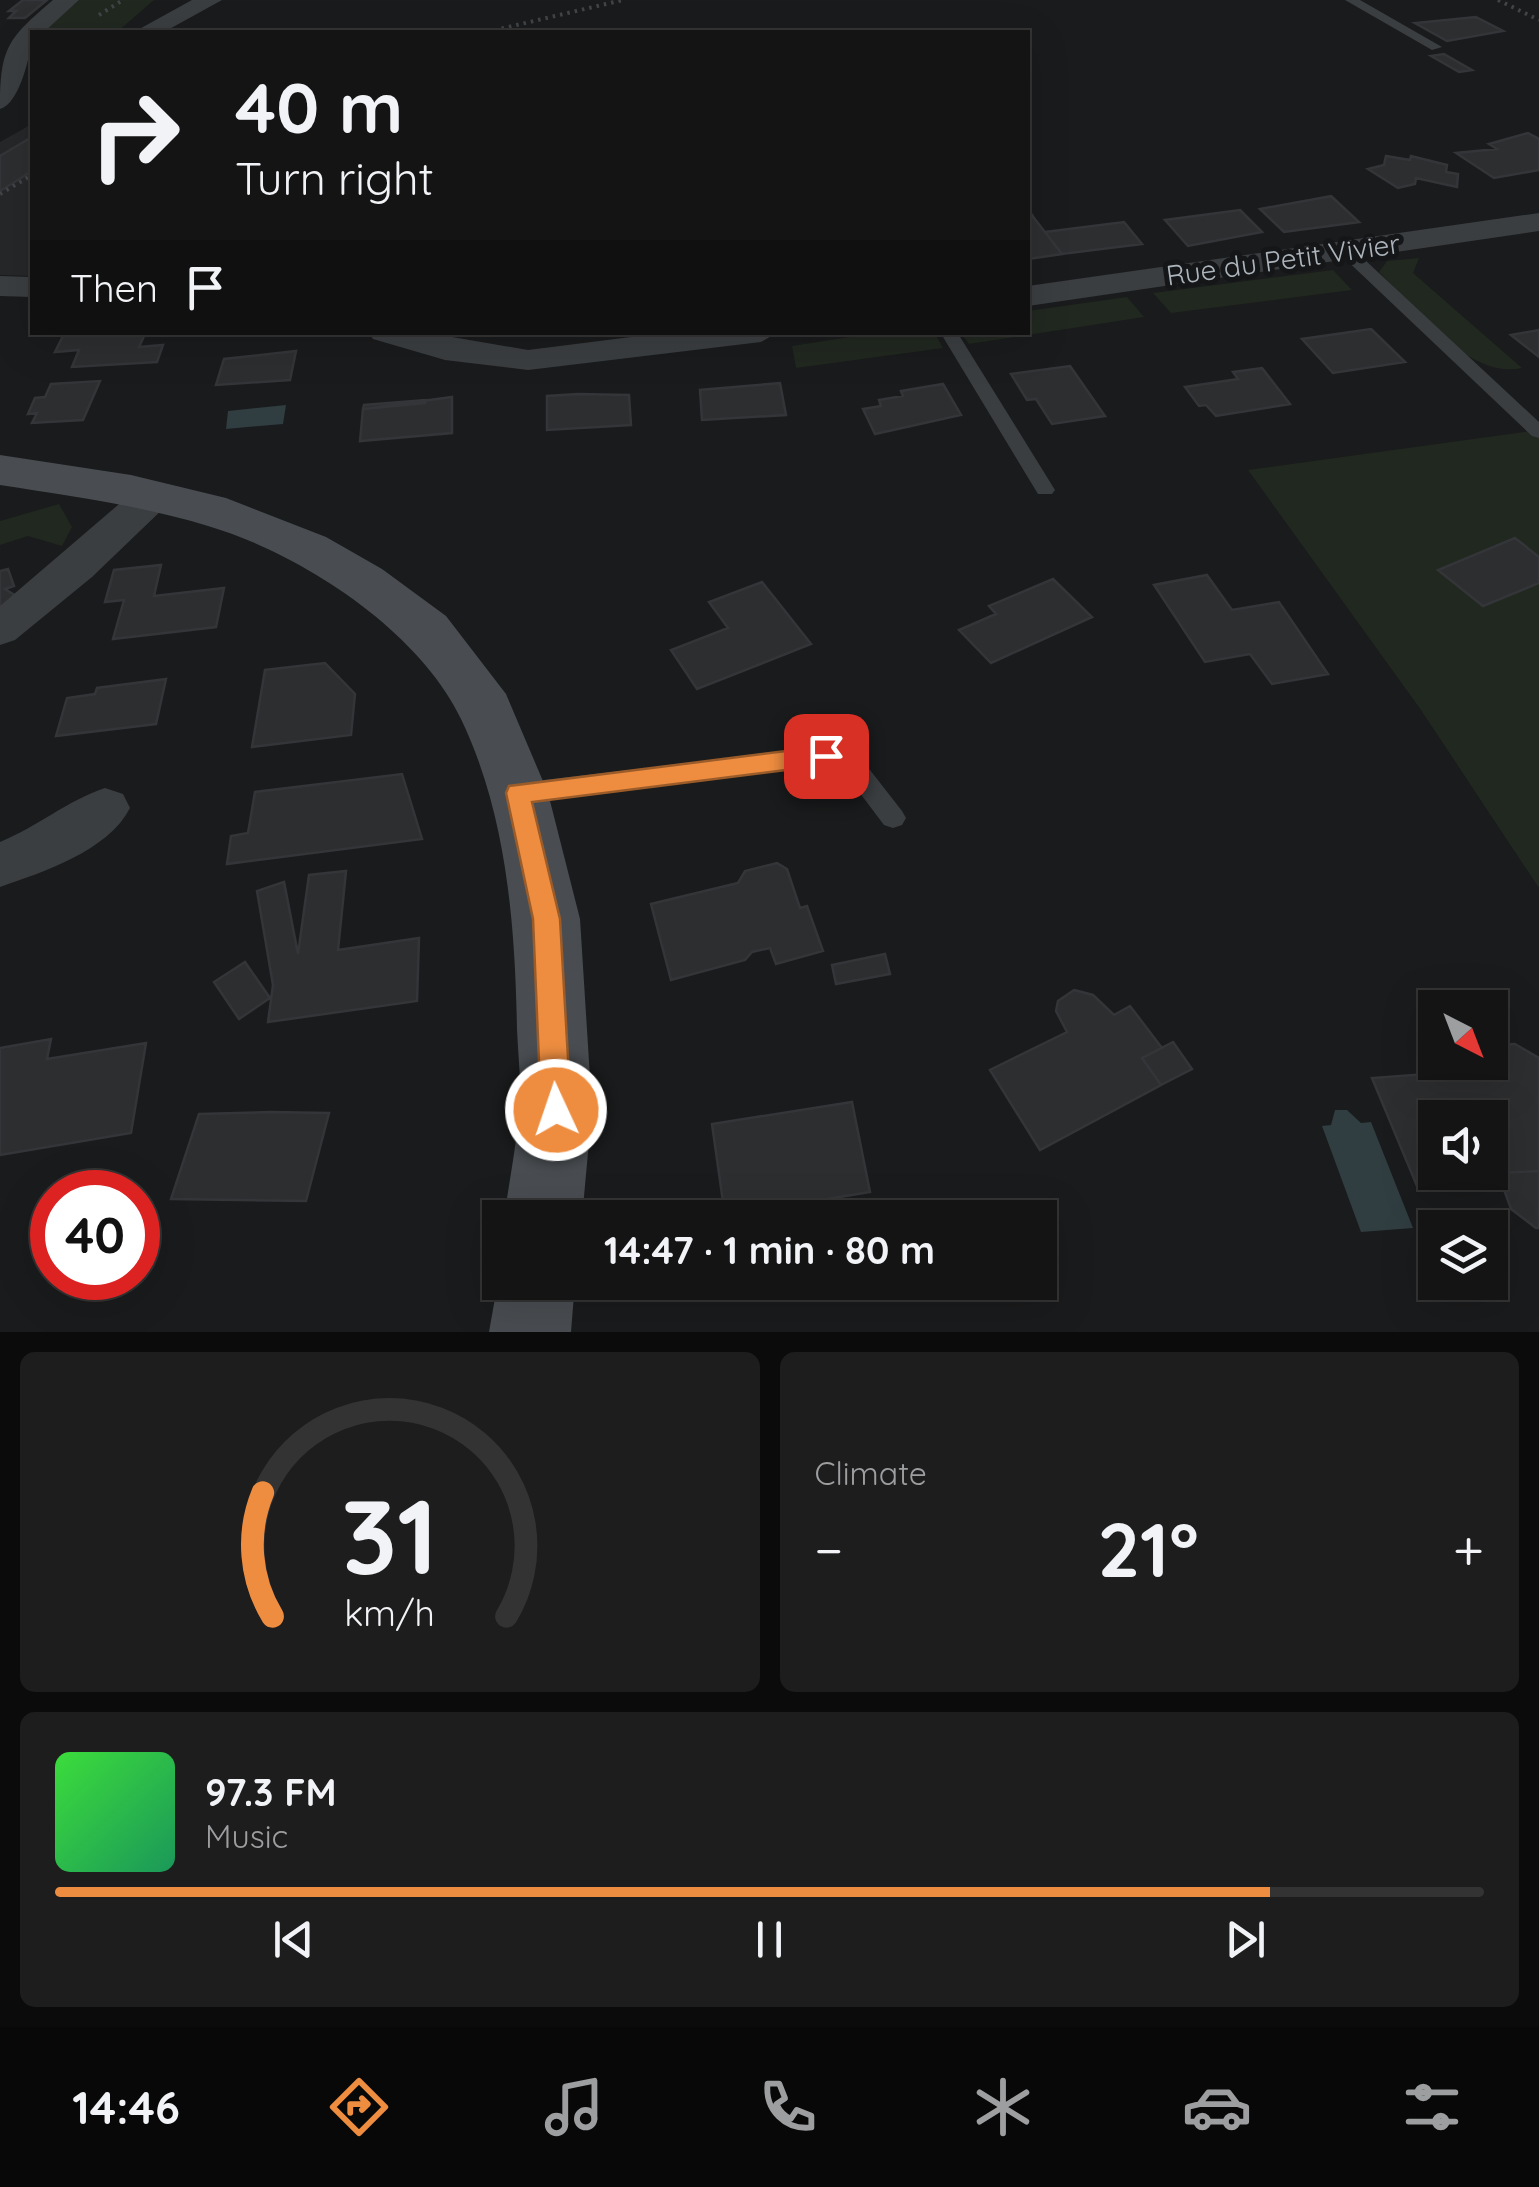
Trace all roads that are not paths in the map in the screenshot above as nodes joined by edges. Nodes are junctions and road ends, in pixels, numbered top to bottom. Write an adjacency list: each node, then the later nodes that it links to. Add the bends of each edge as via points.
1 (67, 0): 4 (street)
2 (210, 0): 5 (street)
3 (1352, 0): 7 (lane)
4 (34, 30)
5 (150, 30)
6 (30, 36): 8 (street, via 15,55)
7 (1436, 47)
8 (0, 101)
9 (30, 101): 10 (street)
10 (0, 114)
11 (1539, 222): 12 (street, Rue du Petit Vivier)
12 (1345, 250): 15 (street, Rue du Petit Vivier); 19 (lane)
13 (0, 286): 14 (street)
14 (30, 287)
15 (1030, 296)
16 (395, 335): 17 (street, via 445,350 528,360)
17 (736, 335)
18 (950, 335): 21 (lane)
19 (1539, 432)
20 (0, 470): 22 (street)
21 (1045, 490)
22 (153, 496): 23 (street); 24 (street, via 226,514 308,548 427,630 486,710)
23 (0, 629)
24 (518, 793): 26 (lane, via 826,756 848,759); 28 (street, via 547,919 556,1110)
25 (104, 808): 27 (street, via 55,842)
26 (893, 818)
27 (0, 865)
28 (545, 1200)
29 (533, 1300): 30 (street)
30 (530, 1332)

